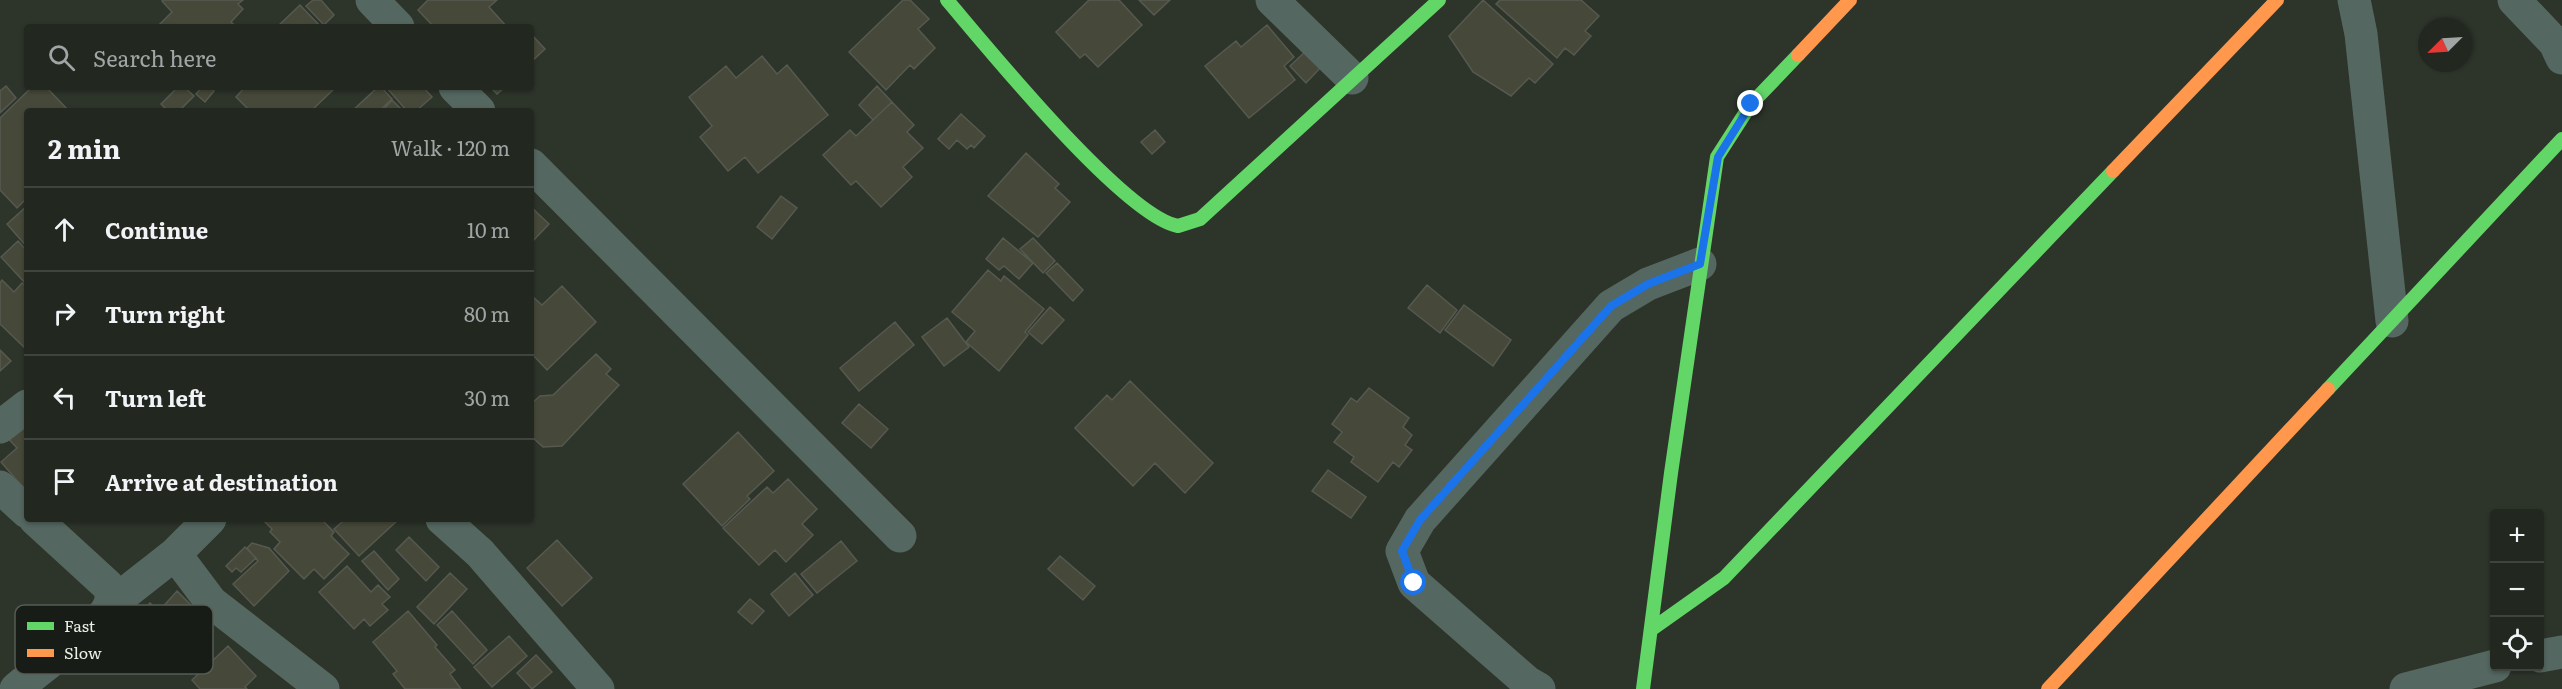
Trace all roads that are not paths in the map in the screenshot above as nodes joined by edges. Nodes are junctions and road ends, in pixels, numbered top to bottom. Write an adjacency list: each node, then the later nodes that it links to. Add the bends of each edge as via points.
1 (372, 0): 9 (street)
2 (947, 0): 11 (street, via 1120,189 1172,226 1184,227 1200,219)
3 (1272, 0): 11 (street)
4 (1439, 0): 11 (street)
5 (1851, 0): 16 (street, via 1751,104 1718,157)
6 (2277, 0): 28 (street, via 1724,578)
7 (2354, 0): 17 (street)
8 (2514, 0): 10 (street, via 2555,44)
9 (395, 24)
10 (2562, 58)
11 (1352, 78)
12 (458, 90): 13 (street)
13 (475, 108)
14 (2562, 139): 17 (street)
15 (534, 168): 25 (street)
16 (1700, 264): 28 (street); 36 (street, via 1648,284 1611,306 1420,520 1402,551 1414,583)
17 (2392, 321): 38 (street)
18 (24, 408): 19 (street)
19 (0, 427)
20 (0, 487): 21 (street)
21 (24, 509)
22 (38, 522): 27 (street, via 107,585 112,594)
23 (207, 522): 26 (street)
24 (445, 522): 35 (street, via 480,553)
25 (900, 536)
26 (175, 554): 27 (street); 34 (street, via 211,602)
27 (110, 605)
28 (1652, 629): 37 (street)
29 (2562, 652): 30 (street)
30 (2544, 655)
31 (2490, 667): 39 (street)
32 (34, 674): 33 (street)
33 (16, 689)
34 (323, 689)
35 (598, 689)
36 (1539, 689)
37 (1643, 689)
38 (2048, 689)
39 (2406, 689)

